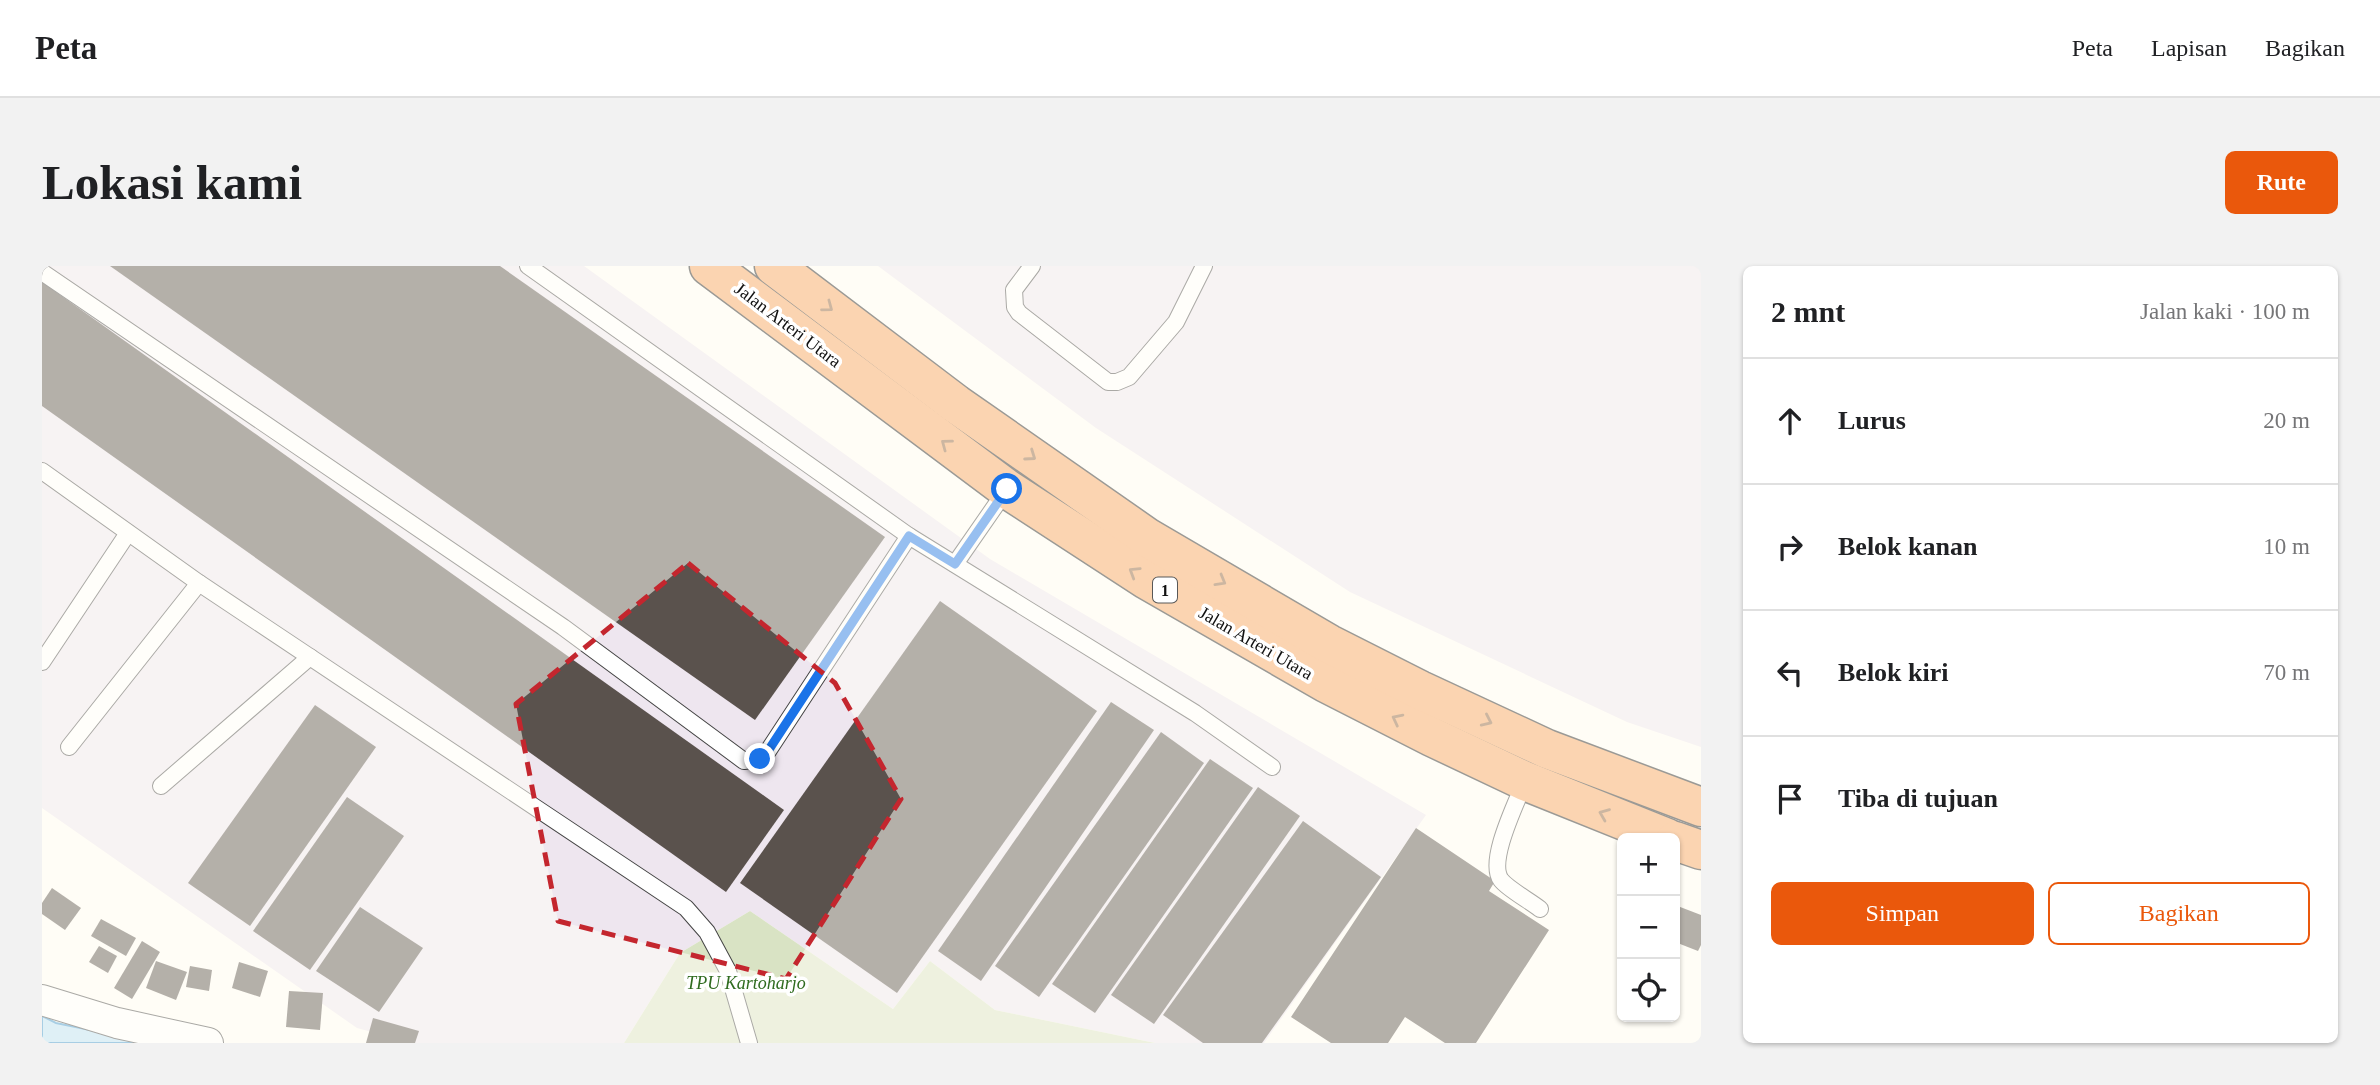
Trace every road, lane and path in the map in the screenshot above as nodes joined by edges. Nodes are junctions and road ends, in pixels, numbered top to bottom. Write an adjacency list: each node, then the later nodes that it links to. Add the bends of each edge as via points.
1 (528, 266): 10 (lane)
2 (709, 266): 8 (highway, Jalan Arteri Utara / 1, one-way to 2)
3 (774, 266): 19 (highway, Jalan Arteri Utara / 1, one-way to 19, via 956,404 1148,538 1317,637 1547,750)
4 (1032, 266): 5 (lane, via 1014,290 1015,307 1108,382 1129,377 1176,322)
5 (1204, 266)
6 (42, 272): 10 (lane, via 563,627 744,761 755,761 768,751)
7 (42, 471): 9 (lane)
8 (1001, 498): 11 (lane); 18 (highway, Jalan Arteri Utara / 1, one-way to 8)
9 (128, 533): 12 (lane); 14 (lane)
10 (909, 536): 11 (lane)
11 (955, 564): 16 (lane, via 1195,713)
12 (199, 583): 13 (lane); 15 (lane)
13 (310, 657): 17 (lane); 26 (lane, via 686,908 707,932 728,971)
14 (42, 662)
15 (69, 747)
16 (1272, 767)
17 (161, 786)
18 (1519, 797): 20 (highway, Jalan Arteri Utara / 1, one-way to 18); 23 (lane, via 1496,868 1501,880)
19 (1701, 807)
20 (1649, 833)
21 (1680, 843): 22 (highway)
22 (1701, 850)
23 (1540, 909)
24 (42, 1000): 25 (street)
25 (208, 1043)
26 (749, 1043)

